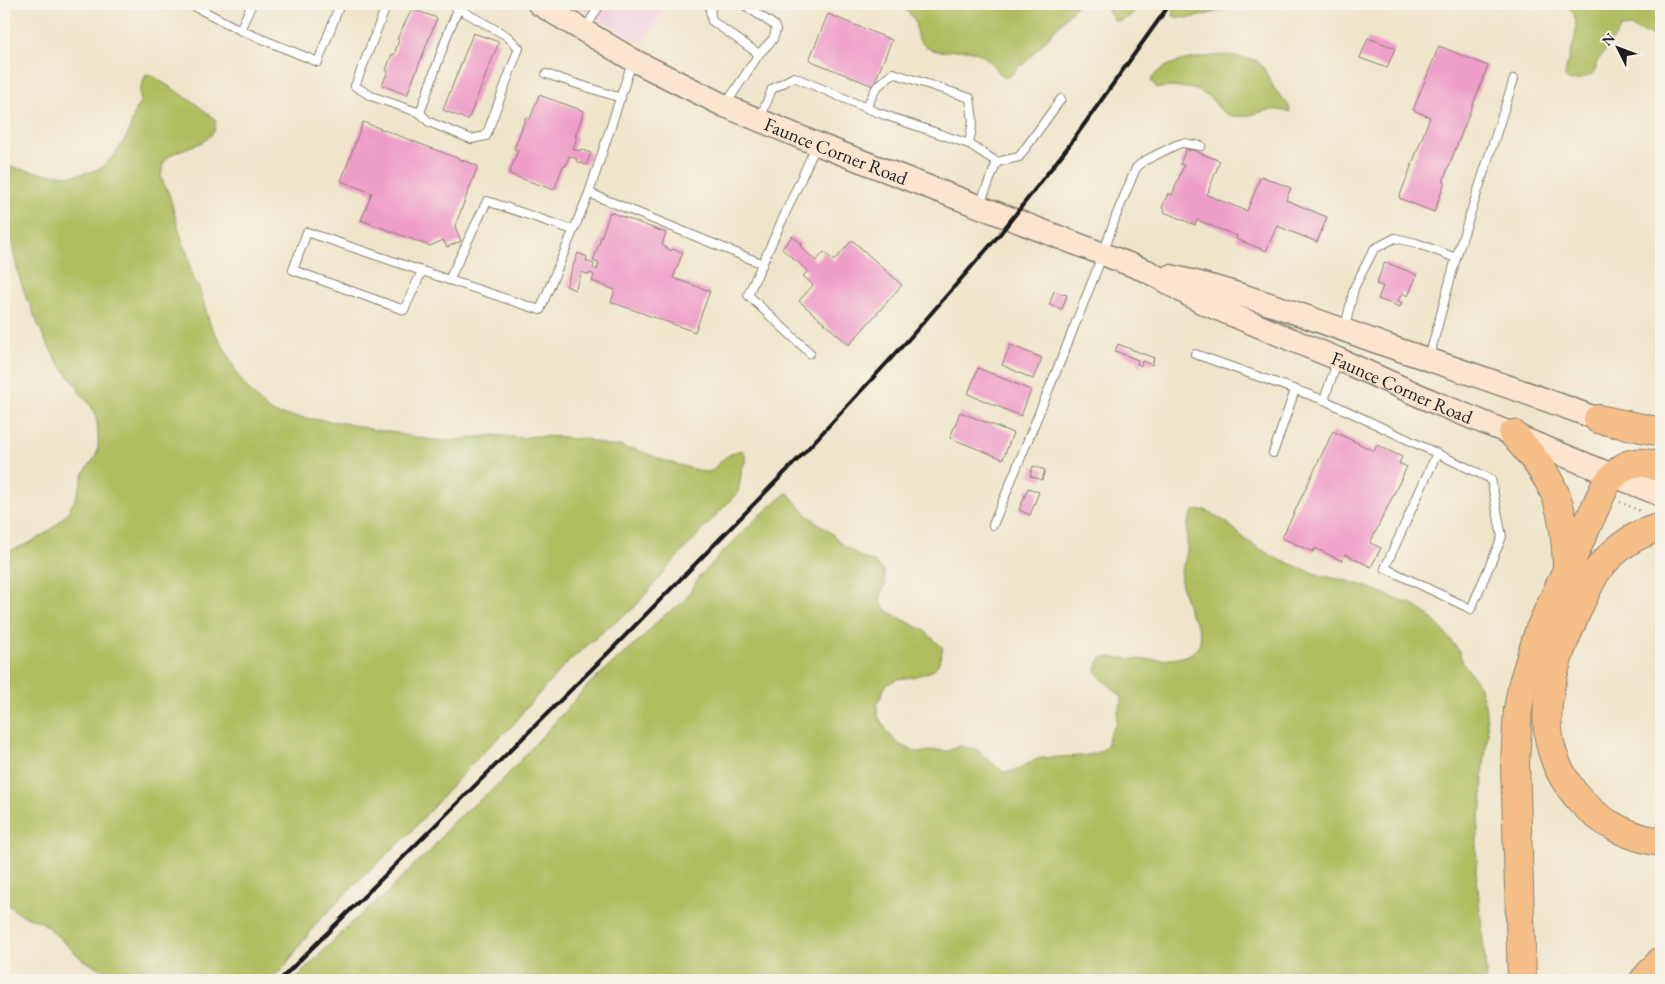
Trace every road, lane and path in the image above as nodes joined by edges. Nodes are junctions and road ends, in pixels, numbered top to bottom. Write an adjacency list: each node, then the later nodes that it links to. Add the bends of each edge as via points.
1 (190, 4): 11 (lane)
2 (252, 4): 11 (lane)
3 (340, 4): 11 (lane, via 318,62)
4 (386, 4): 21 (lane, via 355,86 371,96)
5 (450, 4): 10 (lane)
6 (539, 4): 12 (main road, Faunce Corner Road)
7 (600, 4): 12 (lane)
8 (714, 4): 13 (lane, via 710,10 712,21)
9 (743, 4): 13 (lane, via 776,30 773,39)
10 (460, 6): 21 (lane); 21 (lane, via 507,36 519,48 486,136 471,139 429,122)
11 (240, 30)
12 (584, 32): 14 (main road, Faunce Corner Road)
13 (759, 54): 19 (lane)
14 (633, 60): 17 (lane); 19 (main road, Faunce Corner Road)
15 (546, 74): 17 (lane)
16 (1514, 78): 31 (lane)
17 (621, 98): 27 (lane)
18 (1061, 99): 26 (lane, via 1019,157)
19 (725, 106): 22 (main road, Faunce Corner Road)
20 (866, 108): 22 (lane, via 794,77 772,90); 24 (lane); 24 (lane, via 876,88 893,73 970,98 973,122)
21 (420, 113)
22 (760, 120): 23 (main road, Faunce Corner Road)
23 (817, 144): 28 (main road, Faunce Corner Road); 32 (lane)
24 (969, 144): 26 (lane)
25 (1201, 146): 30 (lane, via 1176,145 1136,168)
26 (997, 162): 28 (lane)
27 (589, 193): 29 (lane); 32 (lane)
28 (979, 206): 30 (main road, Faunce Corner Road)
29 (574, 230): 35 (lane, via 487,200); 35 (lane, via 540,310)
30 (1103, 254): 34 (main road, Faunce Corner Road); 54 (lane)
31 (1456, 258): 36 (lane, via 1395,238 1374,249 1354,288); 40 (lane)
32 (763, 264): 37 (lane, via 748,295)
33 (422, 271): 33 (lane, via 404,310 293,270 307,232); 35 (lane)
34 (1147, 271): 36 (main road, Faunce Corner Road, via 1207,285); 39 (main road, Faunce Corner Road, via 1201,302)
35 (449, 280)
36 (1344, 330): 39 (main road); 40 (main road, Faunce Corner Road)
37 (810, 353)
38 (1195, 354): 41 (lane)
39 (1338, 359): 42 (lane); 45 (main road, Faunce Corner Road)
40 (1429, 360): 43 (main road, Faunce Corner Road)
41 (1295, 390): 42 (lane); 47 (lane)
42 (1324, 400): 48 (lane)
43 (1598, 419): 44 (highway); 46 (main road, Faunce Corner Road)
44 (1661, 432)
45 (1513, 434): 50 (main road, Faunce Corner Road); 55 (highway, via 1543,469 1555,493 1564,521)
46 (1661, 444)
47 (1273, 453)
48 (1437, 453): 48 (lane, via 1491,478 1502,537 1471,609 1385,568)
49 (1661, 468): 50 (highway, via 1646,462 1634,462)
50 (1614, 474): 51 (main road, Faunce Corner Road); 55 (highway, via 1600,494)
51 (1661, 495)
52 (1618, 501): 53 (path)
53 (1653, 520): 56 (highway, via 1643,533 1625,542 1604,560 1596,572 1558,656 1547,712 1557,765 1574,793 1596,816 1609,824 1638,837)
54 (993, 525)
55 (1567, 567): 58 (highway, via 1539,631 1518,709 1515,763)
56 (1661, 842)
57 (1661, 961): 59 (highway)
58 (1522, 980)
59 (1644, 980)

